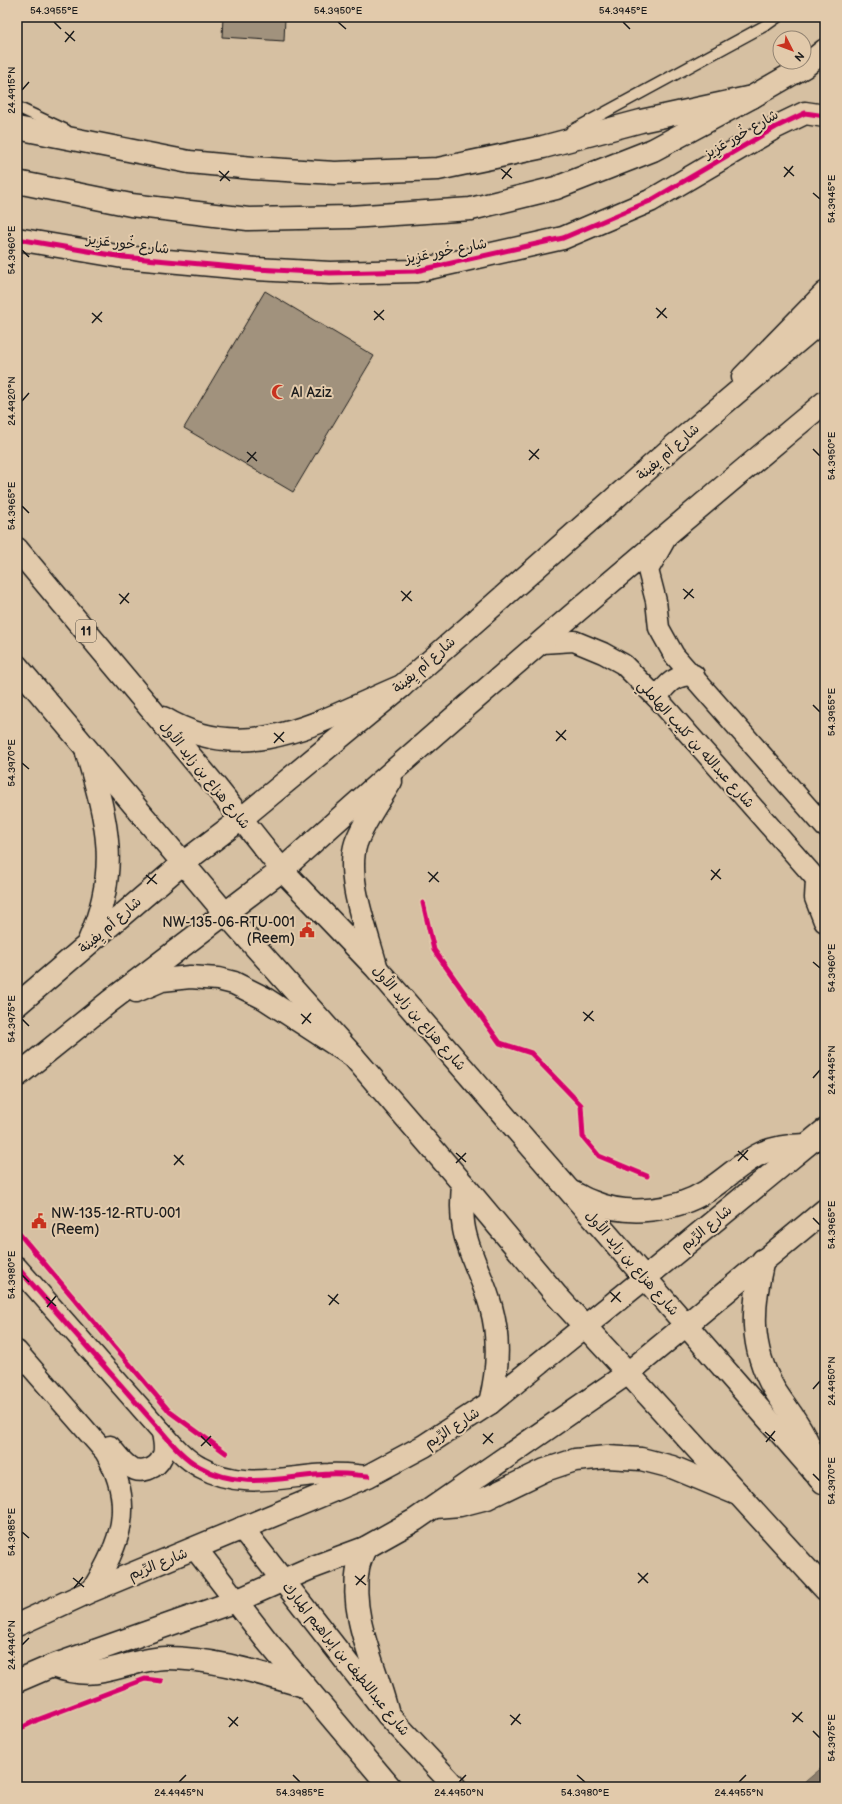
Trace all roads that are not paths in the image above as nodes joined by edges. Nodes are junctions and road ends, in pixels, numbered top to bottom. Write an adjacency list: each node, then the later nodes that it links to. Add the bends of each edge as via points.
1 (778, 17): 8 (lane)
2 (825, 50): 3 (main road, via 804,67)
3 (752, 98): 8 (main road, via 641,121); 9 (main road, via 653,150 556,188 471,208 350,217 248,219 131,205)
4 (17, 107): 7 (lane)
5 (825, 116): 10 (main road, شارع خُور عَزِيز, via 805,113 776,127 650,201 563,238 416,271 330,273 256,269 123,257)
6 (17, 128): 7 (main road)
7 (102, 146): 8 (main road, via 189,162 335,173 438,169)
8 (543, 147)
9 (17, 182)
10 (17, 239)
11 (825, 294): 14 (main road)
12 (825, 318): 14 (main road, شارع أم يِفينة)
13 (825, 402): 15 (main road)
14 (675, 445): 20 (main road, شارع أم يِفينة)
15 (669, 532): 17 (main road); 19 (street, via 648,570 656,601 659,628 674,655)
16 (17, 549): 22 (main road, شارع هزاع بن زايد الأول / 11)
17 (542, 643): 21 (street, شارع عبدالله بن كليب الهاملي, via 574,641 603,653 623,664); 24 (main road)
18 (17, 666): 23 (main road)
19 (694, 675): 21 (street, via 682,675 673,680); 26 (street)
20 (402, 686): 22 (main road, via 289,733 252,740 231,740 197,733); 25 (main road, شارع أم يِفينة)
21 (657, 698): 29 (street, شارع عبدالله بن كليب الهاملي)
22 (154, 712): 25 (main road, شارع هزاع بن زايد الأول / 11)
23 (85, 746): 27 (main road); 32 (main road, via 102,805 108,861 107,883)
24 (401, 763): 28 (main road); 33 (main road, via 362,831 353,854 352,872 355,889)
25 (241, 819): 27 (main road, شارع أم يِفينة); 28 (main road, شارع هزاع بن زايد الأول / 11)
26 (825, 827)
27 (183, 863): 30 (main road); 32 (main road, شارع أم يِفينة)
28 (282, 870): 30 (main road); 33 (main road, شارع هزاع بن زايد الأول / 11)
29 (821, 885): 31 (main road, via 816,898)
30 (225, 913): 34 (main road); 36 (main road)
31 (825, 921)
32 (88, 945): 35 (main road, شارع أم يِفينة)
33 (376, 968): 41 (main road, شارع هزاع بن زايد الأول / 11)
34 (109, 1002): 36 (main road, via 162,980 190,977 218,979 234,983 264,998); 37 (main road)
35 (17, 1005)
36 (353, 1056): 40 (main road)
37 (17, 1076)
38 (825, 1130): 39 (main road, شارع الرِّيم)
39 (806, 1145): 41 (main road, via 768,1149 751,1157 706,1191 679,1204 657,1210 622,1210 594,1203); 45 (main road, شارع الرِّيم)
40 (463, 1184): 47 (main road); 51 (main road, via 461,1206 464,1230 491,1306 496,1330 498,1355)
41 (568, 1189): 45 (main road, شارع هزاع بن زايد الأول / 11)
42 (825, 1210): 43 (main road)
43 (763, 1260): 46 (main road); 54 (main road, via 756,1288 754,1314 763,1365 774,1388 804,1435)
44 (17, 1267): 52 (street)
45 (645, 1278): 46 (main road, شارع هزاع بن زايد الأول / 11); 47 (main road, شارع الرِّيم)
46 (686, 1326): 49 (main road); 54 (main road, شارع هزاع بن زايد الأول)
47 (585, 1327): 49 (main road); 51 (main road, شارع الرِّيم)
48 (17, 1351): 50 (street)
49 (628, 1373): 55 (main road); 56 (main road)
50 (59, 1400): 52 (street, via 83,1413 130,1468 139,1471 149,1470 157,1465 162,1457); 62 (street, via 105,1452 120,1484 122,1520 116,1545)
51 (490, 1403): 53 (main road, شارع الرِّيم, via 424,1446)
52 (162, 1432): 53 (street, via 175,1447 200,1467 239,1480 263,1482 328,1474)
53 (368, 1476): 57 (main road, شارع الرِّيم)
54 (822, 1482)
55 (740, 1495): 56 (main road, via 672,1467 641,1458 607,1457 576,1460 545,1470 487,1498 460,1505); 61 (main road)
56 (434, 1507): 58 (main road)
57 (242, 1528): 59 (main road, شارع الرِّيم); 60 (main road, شارع عبداللطيف بن إبراهيم المبارك)
58 (365, 1548): 60 (main road); 68 (main road, via 358,1568 359,1613)
59 (196, 1549): 62 (main road, شارع الرِّيم); 63 (main road)
60 (283, 1580): 63 (main road); 68 (main road, شارع عبداللطيف بن إبراهيم المبارك)
61 (825, 1589)
62 (91, 1591): 64 (main road, شارع الرِّيم)
63 (236, 1601): 65 (main road); 67 (main road)
64 (17, 1625)
65 (52, 1666): 66 (main road); 67 (main road, via 85,1673 102,1672 139,1661 166,1658 199,1660 260,1673)
66 (17, 1681)
67 (304, 1686): 69 (main road)
68 (388, 1715): 70 (main road, شارع عبداللطيف بن إبراهيم المبارك)
69 (390, 1787)
70 (454, 1787)

